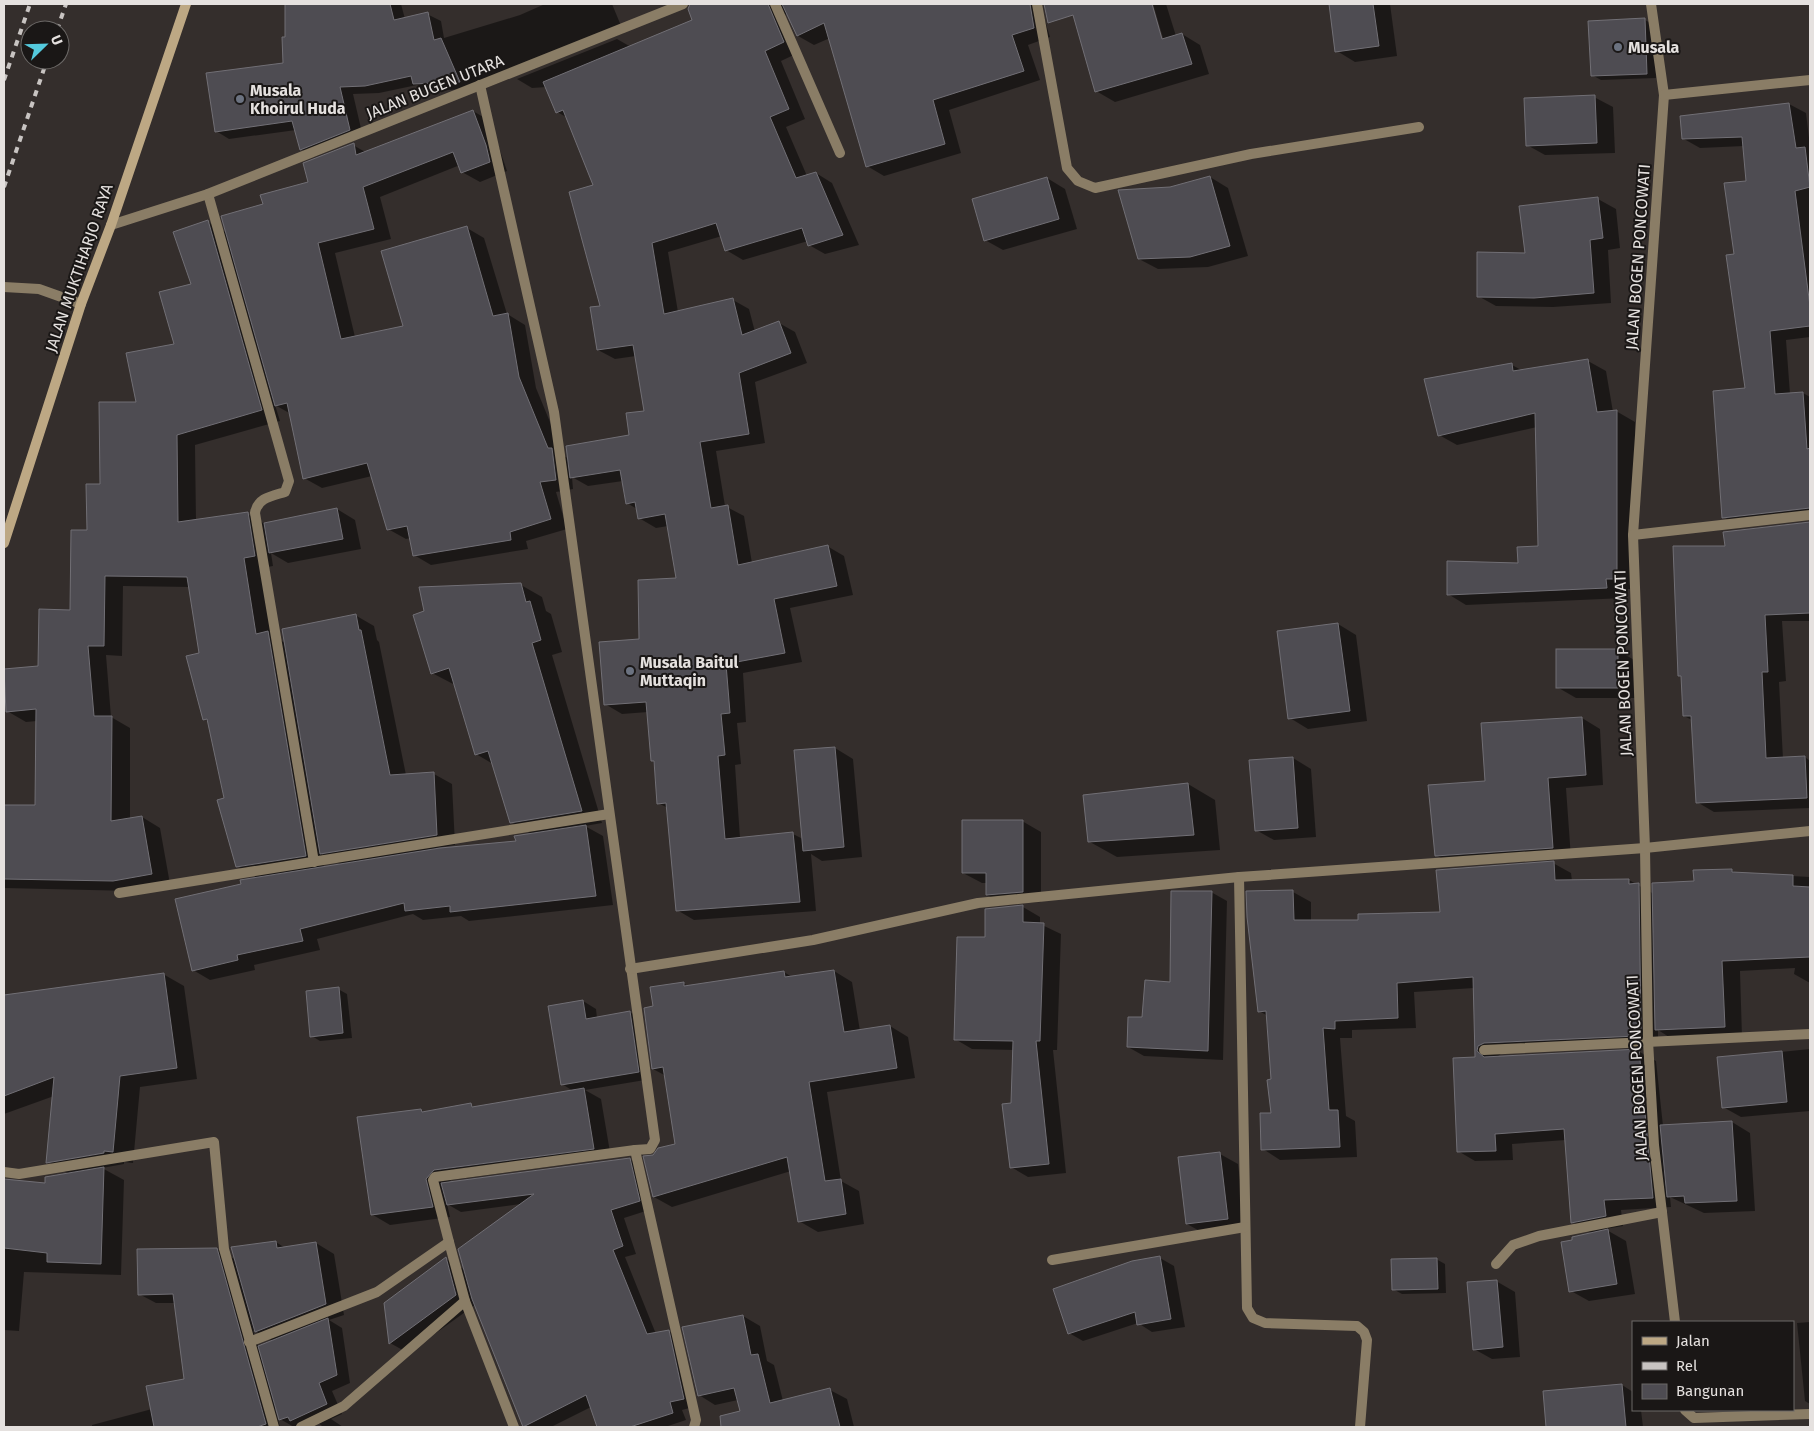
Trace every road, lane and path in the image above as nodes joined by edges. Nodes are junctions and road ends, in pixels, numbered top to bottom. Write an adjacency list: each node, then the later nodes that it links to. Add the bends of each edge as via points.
1 (186, 4): 12 (street, JALAN MUKTIHARJO RAYA)
2 (683, 4): 7 (street, JALAN BUGEN UTARA)
3 (775, 4): 10 (street)
4 (1037, 4): 9 (street, via 1067,168 1078,181 1095,188 1251,154)
5 (1651, 4): 8 (street, JALAN BOGEN PONCOWATI)
6 (1810, 80): 8 (street)
7 (480, 85): 11 (street, JALAN BUGEN UTARA); 18 (street, via 554,412)
8 (1664, 95): 16 (street, JALAN BOGEN PONCOWATI)
9 (1419, 127)
10 (840, 153)
11 (208, 194): 12 (street, JALAN BUGEN UTARA); 21 (street, via 289,481 285,492 262,500 256,505 255,513)
12 (111, 225): 14 (street, JALAN MUKTIHARJO RAYA)
13 (4, 287): 14 (street, via 39,289)
14 (81, 304): 17 (street, JALAN MUKTIHARJO RAYA)
15 (1810, 515): 16 (street)
16 (1633, 535): 20 (street, JALAN BOGEN PONCOWATI)
17 (4, 543)
18 (609, 814): 21 (street); 24 (street)
19 (1810, 831): 20 (street)
20 (1645, 848): 22 (street); 26 (street, JALAN BOGEN PONCOWATI)
21 (314, 862): 23 (street)
22 (1239, 877): 24 (street, via 978,903 813,940); 31 (street)
23 (119, 893)
24 (630, 969): 28 (street, via 655,1140 650,1149)
25 (1810, 1034): 26 (street)
26 (1648, 1041): 27 (street); 30 (street, JALAN BOGEN PONCOWATI, via 1654,1145)
27 (1484, 1050)
28 (635, 1150): 32 (street, via 435,1177 433,1180); 44 (street, via 696,1420)
29 (4, 1172): 37 (street, via 19,1174 212,1141 215,1144 224,1249)
30 (1662, 1212): 34 (street, via 1539,1236 1513,1245); 36 (street, JALAN BOGEN PONCOWATI)
31 (1245, 1227): 33 (street); 45 (street, via 1247,1308 1253,1318 1265,1323 1357,1326 1364,1332 1368,1340)
32 (449, 1242): 35 (street); 37 (street, via 376,1292)
33 (1052, 1260)
34 (1496, 1264)
35 (466, 1301): 42 (street, via 344,1406); 43 (street)
36 (1675, 1321)
37 (249, 1342): 41 (street)
38 (1686, 1411): 40 (street)
39 (1810, 1414): 40 (street)
40 (1692, 1423)
41 (274, 1427)
42 (301, 1427)
43 (514, 1427)
44 (694, 1427)
45 (1360, 1427)

